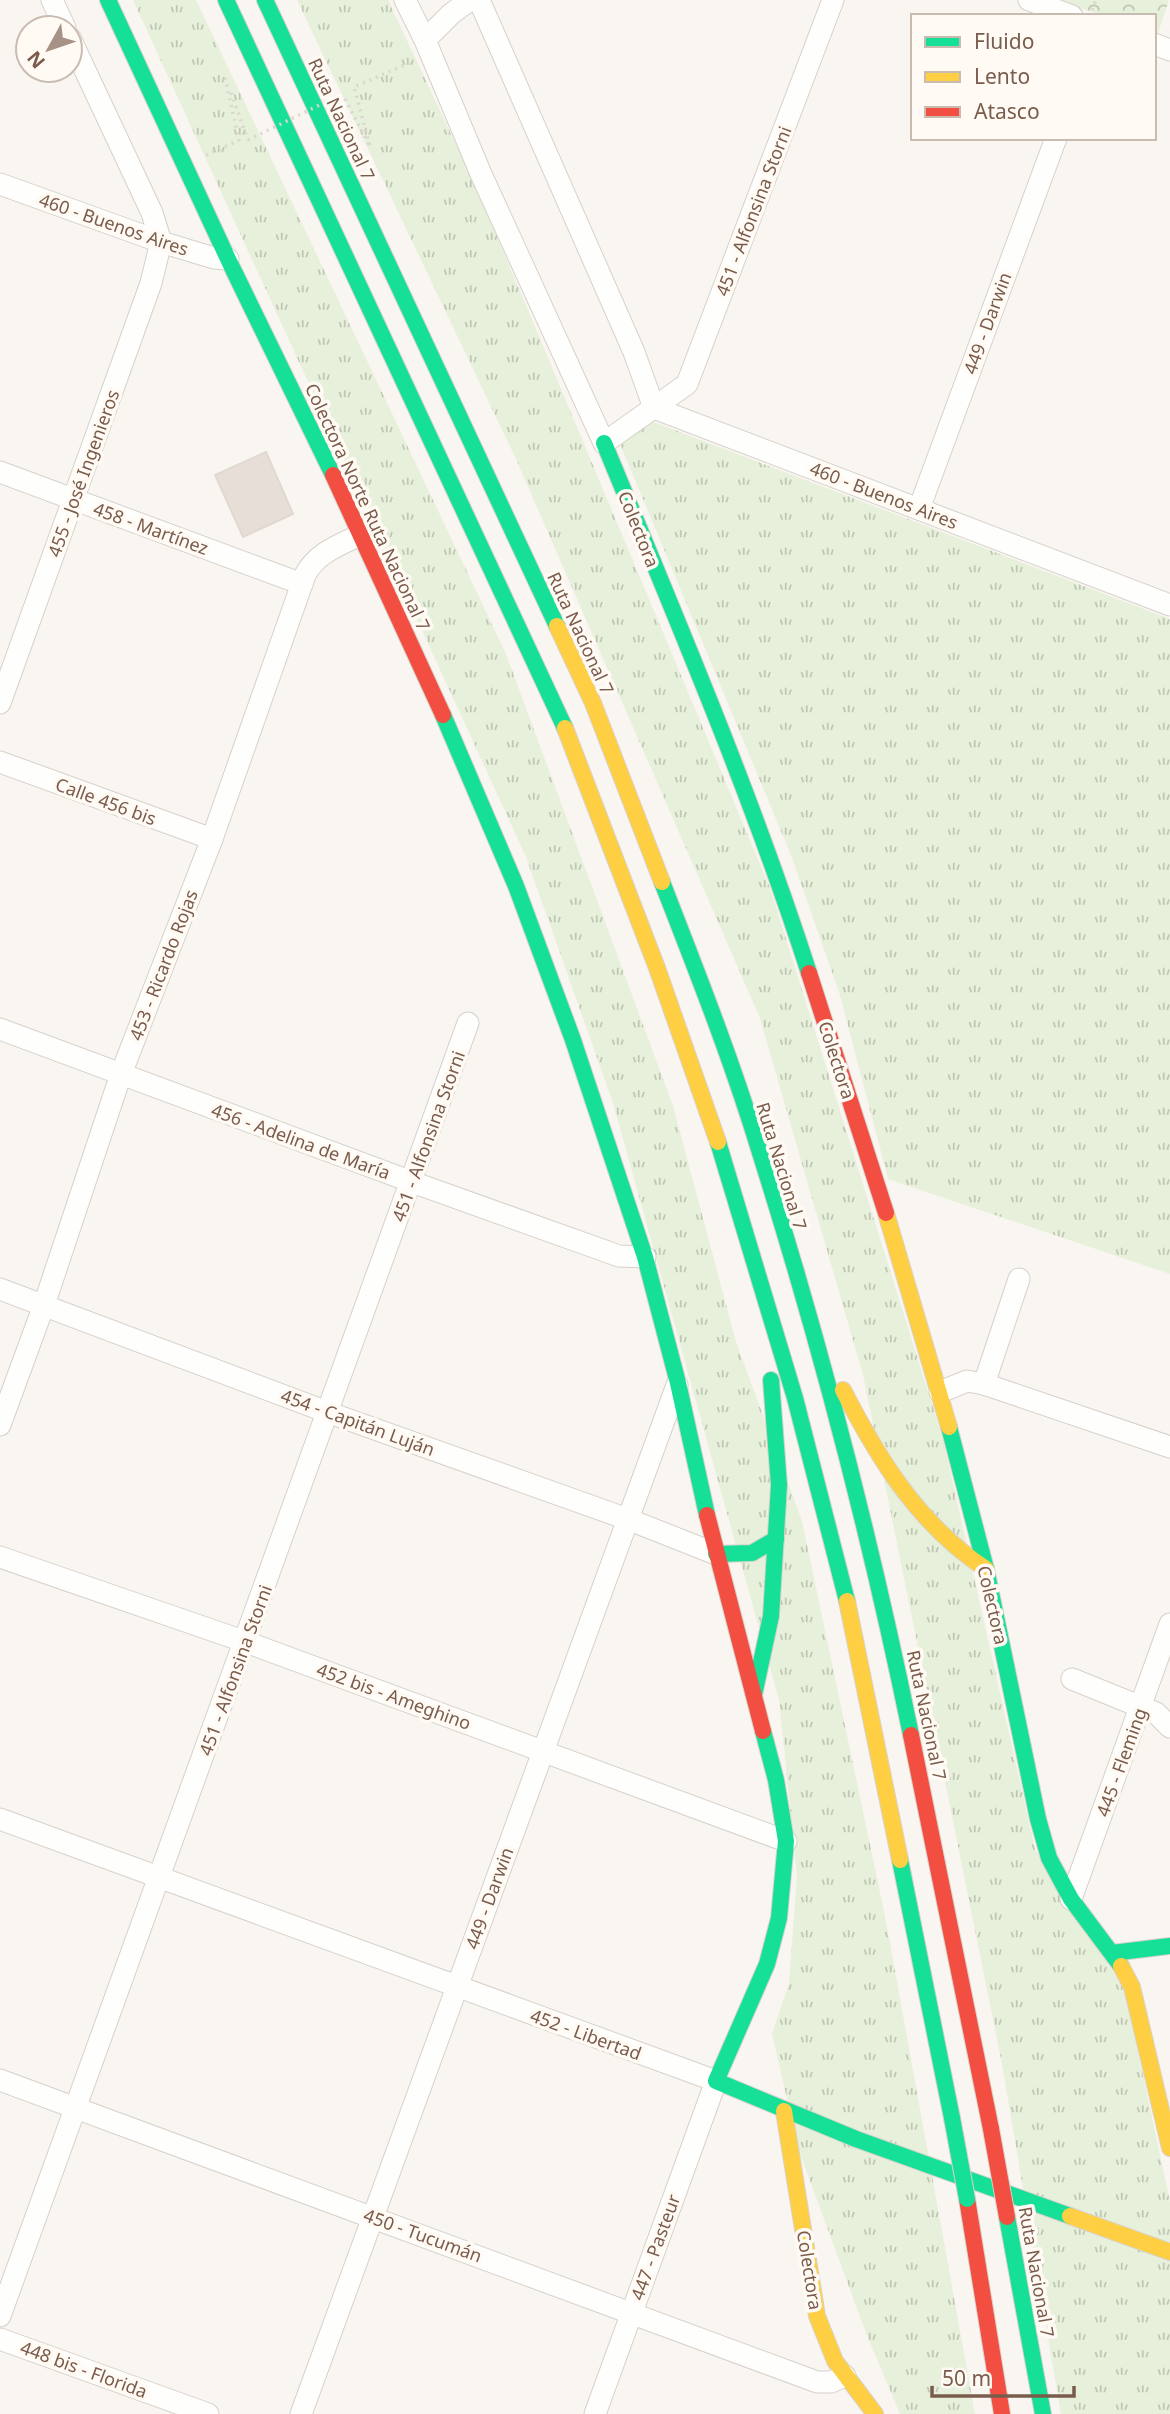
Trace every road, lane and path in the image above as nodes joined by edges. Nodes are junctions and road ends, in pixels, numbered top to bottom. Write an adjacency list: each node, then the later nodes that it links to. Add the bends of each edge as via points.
1 (108, 0): 13 (main road, Colectora Norte Ruta Nacional 7)
2 (226, 0): 32 (main road, via 561,717 657,968)
3 (265, 0): 37 (main road, Ruta Nacional 7, via 593,703 761,1154)
4 (405, 0): 10 (street, Colectora)
5 (470, 0): 10 (street)
6 (479, 0): 17 (street, via 634,352)
7 (833, 0): 17 (street, 451 - Alfonsina Storni, via 687,384)
8 (1029, 0): 9 (street)
9 (1067, 14)
10 (425, 40): 13 (path, bridge, via 421,58 354,87 370,147 342,94 248,140 225,78 239,140); 18 (street, Colectora)
11 (84, 68): 15 (street)
12 (1055, 140): 21 (street, 449 - Darwin)
13 (184, 165): 16 (main road, Colectora Norte Ruta Nacional 7)
14 (0, 184): 15 (street, 460 - Buenos Aires)
15 (161, 242): 16 (street, 460 - Buenos Aires); 20 (street, 455 - José Ingenieros, via 151,283)
16 (228, 259): 22 (main road, Colectora Norte Ruta Nacional 7)
17 (654, 408): 18 (street); 21 (street, 460 - Buenos Aires)
18 (604, 443): 40 (main road, Colectora, via 782,890)
19 (0, 472): 20 (street, 458 - Martínez)
20 (73, 499): 23 (street, 458 - Martínez); 25 (street, 455 - José Ingenieros)
21 (919, 509): 24 (street, 460 - Buenos Aires)
22 (362, 534): 23 (street, 453 - Ricardo Rojas, via 321,554); 33 (main road, Colectora Norte Ruta Nacional 7, via 516,886)
23 (302, 584): 27 (street, 453 - Ricardo Rojas)
24 (1168, 597)
25 (0, 703)
26 (0, 762): 27 (street, Calle 456 bis)
27 (212, 839): 30 (street, 453 - Ricardo Rojas)
28 (468, 1023): 31 (street, 451 - Alfonsina Storni)
29 (0, 1029): 30 (street, 456 - Adelina de María)
30 (121, 1074): 31 (street, 456 - Adelina de María); 36 (street, 453 - Ricardo Rojas)
31 (412, 1182): 33 (street, 456 - Adelina de María, via 619,1256); 41 (street, 451 - Alfonsina Storni)
32 (751, 1250): 45 (main road, via 776,1430); 78 (main road, bridge, via 795,1398 852,1623 952,2118)
33 (645, 1256): 38 (main road)
34 (1019, 1279): 39 (street)
35 (0, 1289): 36 (street, 454 - Capitán Luján)
36 (44, 1305): 41 (street, 454 - Capitán Luján); 42 (street, 453 - Ricardo Rojas)
37 (810, 1326): 48 (main road, via 854,1413 913,1504 953,1548); 79 (main road, Ruta Nacional 7, bridge, via 884,1603 991,2129)
38 (678, 1383): 44 (street, 449 - Darwin); 46 (main road)
39 (984, 1384): 40 (street, via 967,1381); 43 (street)
40 (940, 1392): 48 (main road, Colectora)
41 (327, 1412): 44 (street, 454 - Capitán Luján); 50 (street, 451 - Alfonsina Storni)
42 (0, 1425)
43 (1170, 1447)
44 (629, 1520): 46 (street, 454 - Capitán Luján); 55 (street, 449 - Darwin)
45 (776, 1539): 46 (main road, via 749,1554); 52 (main road, via 771,1616)
46 (716, 1554): 52 (main road)
47 (0, 1557): 50 (street, 452 bis - Ameghino)
48 (986, 1569): 59 (main road, Colectora, via 1038,1819 1049,1858)
49 (1170, 1624): 53 (street, 445 - Fleming)
50 (246, 1642): 55 (street, 452 bis - Ameghino); 58 (street, 451 - Alfonsina Storni)
51 (1072, 1679): 53 (street)
52 (754, 1695): 57 (main road)
53 (1141, 1708): 54 (street, via 1156,1713); 59 (street, 445 - Fleming)
54 (1170, 1727)
55 (543, 1751): 57 (street, 452 bis - Ameghino); 62 (street, 449 - Darwin)
56 (0, 1819): 58 (street, 452 - Libertad)
57 (786, 1841): 64 (main road, via 779,1918 767,1964)
58 (159, 1878): 62 (street, 452 - Libertad); 65 (street, 451 - Alfonsina Storni)
59 (1072, 1899): 61 (main road, Colectora)
60 (1170, 1946): 61 (main road)
61 (1112, 1953): 67 (main road, Colectora, via 1126,1972 1138,2006)
62 (457, 1987): 64 (street, 452 - Libertad); 68 (street, 449 - Darwin)
63 (0, 2080): 65 (street, 450 - Tucumán)
64 (716, 2081): 66 (main road, 452 - Libertad); 70 (street, 447 - Pasteur)
65 (76, 2108): 68 (street, 450 - Tucumán); 71 (street, 451 - Alfonsina Storni)
66 (784, 2111): 69 (main road, 452 - Libertad); 73 (main road, Colectora, via 817,2316)
67 (1170, 2148)
68 (373, 2217): 70 (street, 450 - Tucumán); 75 (street, 449 - Darwin)
69 (1170, 2252)
70 (632, 2312): 73 (street, 450 - Tucumán, via 817,2382); 76 (street, 447 - Pasteur)
71 (0, 2316)
72 (0, 2339): 74 (street, 448 bis - Florida)
73 (845, 2376): 77 (main road, Colectora)
74 (208, 2414)
75 (301, 2414)
76 (595, 2414)
77 (875, 2414)
78 (1002, 2414)
79 (1043, 2414)

